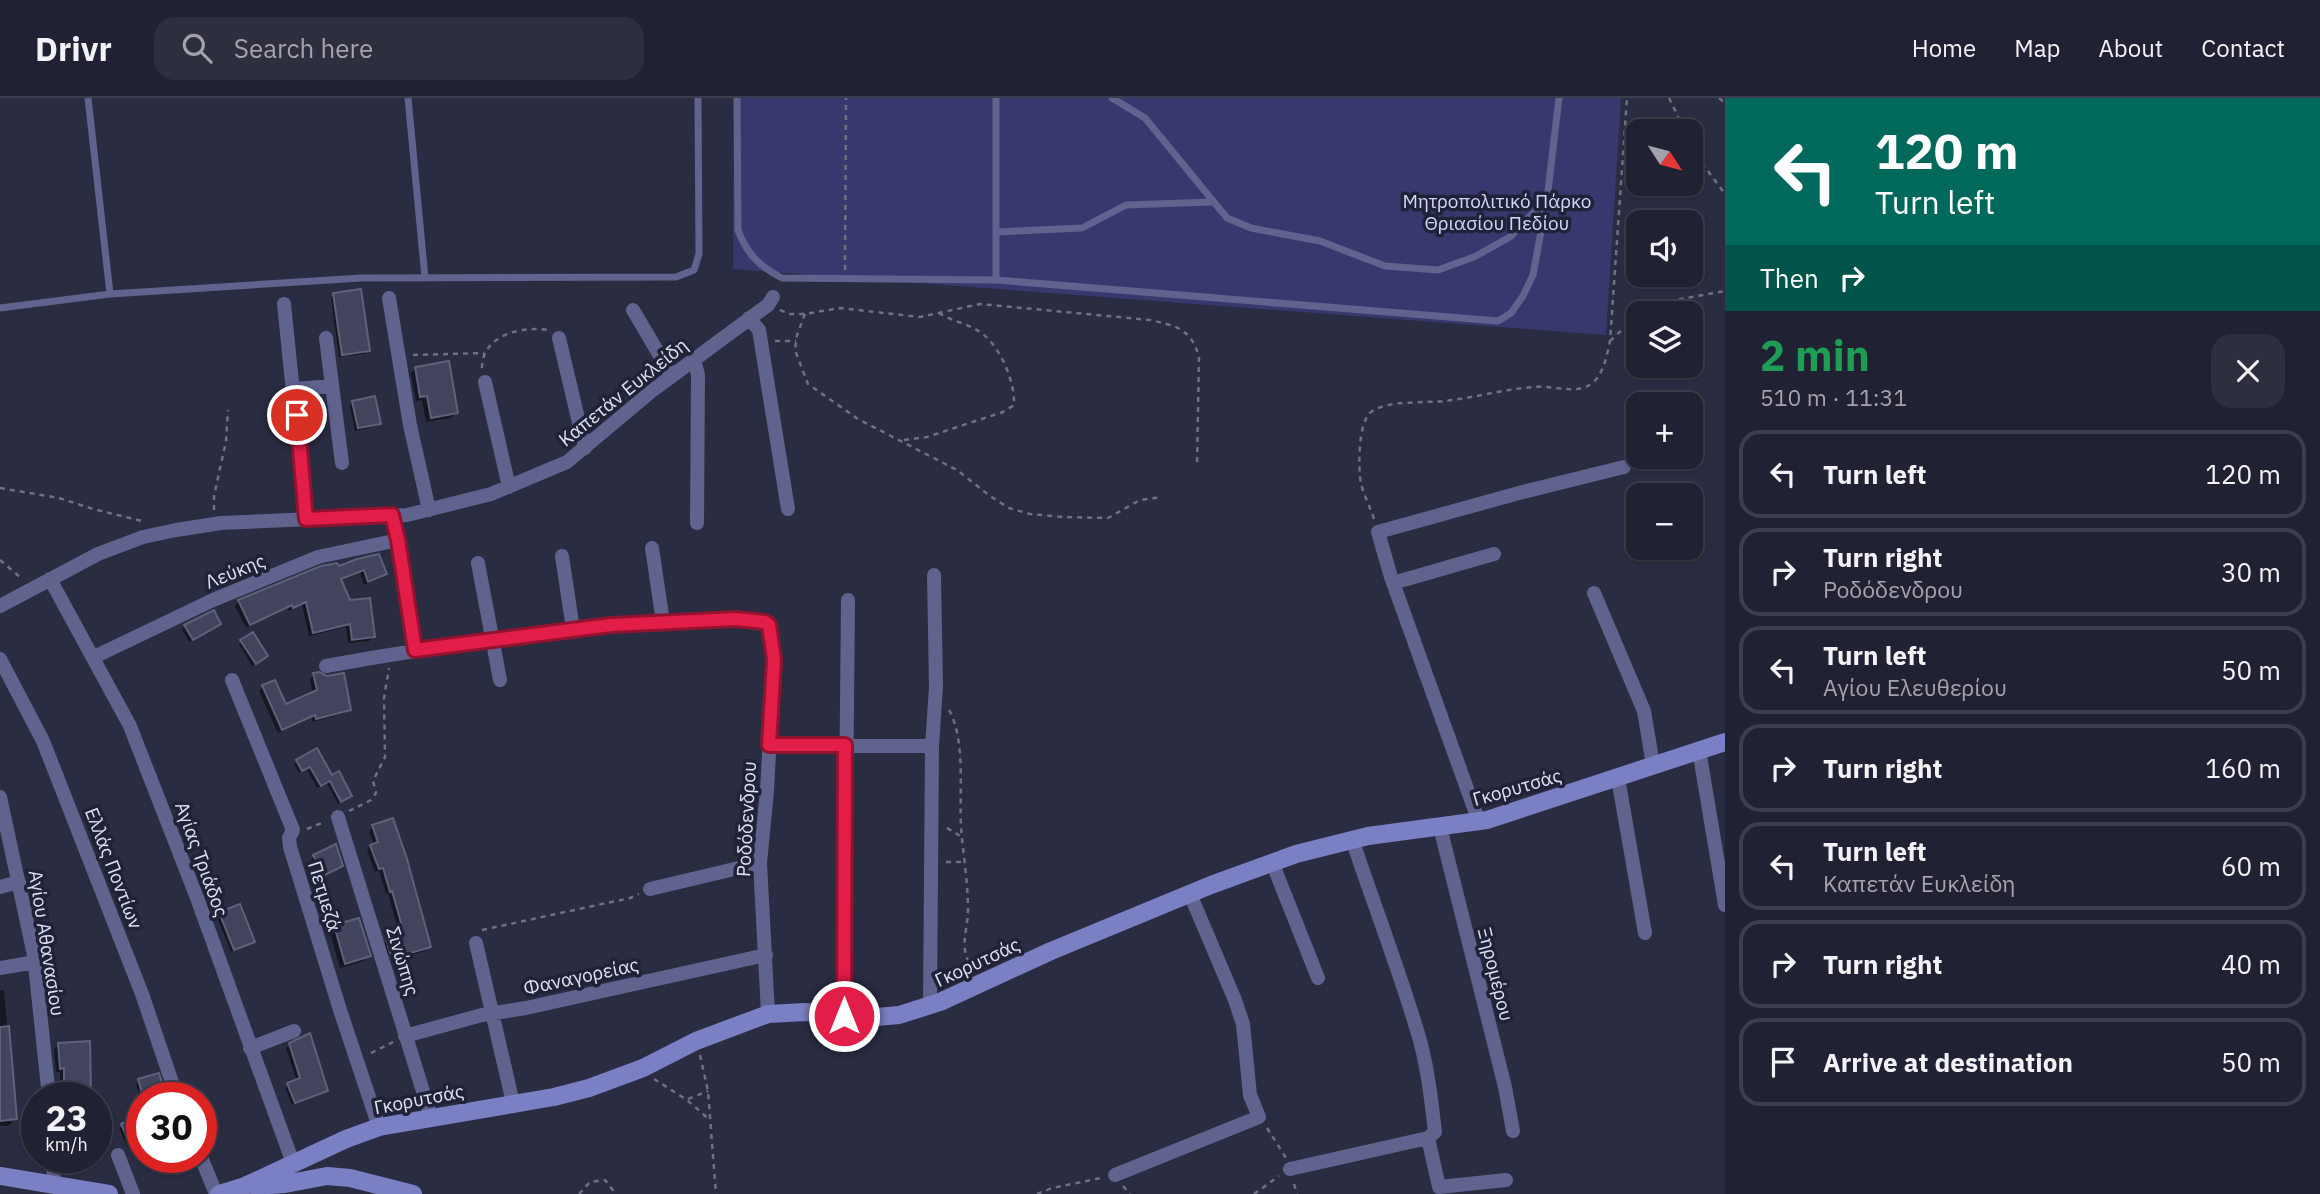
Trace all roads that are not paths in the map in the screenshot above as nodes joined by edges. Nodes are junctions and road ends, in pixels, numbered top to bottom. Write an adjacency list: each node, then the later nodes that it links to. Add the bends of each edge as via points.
1 (88, 98): 13 (lane)
2 (408, 98): 11 (lane)
3 (698, 98): 11 (lane, via 699,254 694,270 676,277)
4 (737, 98): 12 (lane, via 738,230 755,261 782,278)
5 (996, 98): 10 (lane)
6 (1112, 98): 9 (lane, via 1145,118)
7 (1559, 98): 8 (lane)
8 (1547, 199): 9 (lane, via 1510,237 1438,270 1384,266 1321,241 1251,228 1227,218); 12 (lane, via 1533,275 1511,313 1498,321)
9 (1212, 202): 10 (lane, via 1126,205 1082,228)
10 (996, 232): 12 (lane)
11 (425, 278): 13 (lane)
12 (996, 280)
13 (110, 294): 17 (lane)
14 (389, 298): 32 (street)
15 (770, 301): 19 (street, Καπετάν Ευκλείδη)
16 (284, 304): 26 (street)
17 (0, 309)
18 (634, 310): 23 (street)
19 (749, 318): 22 (street, Καπετάν Ευκλείδη); 31 (street, via 759,330)
20 (326, 338): 25 (street)
21 (559, 338): 27 (street)
22 (694, 359): 23 (street, Καπετάν Ευκλείδη); 35 (street, via 698,375)
23 (671, 376): 27 (street, Καπετάν Ευκλείδη)
24 (485, 382): 30 (street)
25 (332, 386): 26 (street); 28 (street)
26 (294, 389): 34 (street)
27 (585, 448): 30 (street, Καπετάν Ευκλείδη, via 567,462)
28 (342, 463)
29 (1624, 467): 43 (street, via 1378,532)
30 (509, 487): 32 (street, Καπετάν Ευκλείδη)
31 (788, 509)
32 (429, 510): 33 (street, Καπετάν Ευκλείδη)
33 (392, 515): 34 (street, Καπετάν Ευκλείδη); 36 (street)
34 (306, 519): 42 (street, Καπετάν Ευκλείδη, via 176,530 124,544)
35 (697, 523)
36 (398, 540): 50 (street); 51 (street, Λεύκης, via 318,557 213,600)
37 (652, 548): 47 (street)
38 (1494, 554): 43 (street)
39 (562, 556): 48 (street)
40 (478, 564): 49 (street)
41 (934, 575): 59 (street)
42 (50, 579): 46 (street, Καπετάν Ευκλείδη); 51 (street, Αγίας Τριάδος)
43 (1393, 583): 65 (street)
44 (1594, 593): 61 (street, via 1644,711)
45 (848, 600): 58 (street)
46 (0, 606)
47 (663, 622): 48 (street); 57 (street, Ροδόδενδρου, via 735,619 769,625 774,660)
48 (573, 629): 49 (street)
49 (492, 639): 50 (street); 55 (street)
50 (415, 650): 53 (street)
51 (94, 657): 87 (street, Αγίας Τριάδος, via 130,726 160,801)
52 (0, 659): 89 (street, Ελλάς Ποντίων, via 43,741)
53 (327, 666)
54 (232, 680): 92 (street, Πετμεζά, via 293,830 290,847)
55 (500, 680)
56 (1725, 742): 60 (street, Γκορυτσάς)
57 (769, 745): 58 (street); 69 (street, Ροδόδενδρου)
58 (845, 745): 59 (street); 84 (street)
59 (932, 746): 81 (street)
60 (1699, 750): 61 (street, Γκορυτσάς); 74 (street)
61 (1653, 765): 62 (street, Γκορυτσάς)
62 (1618, 778): 65 (street, Γκορυτσάς); 75 (street)
63 (0, 797): 70 (street, Αγίου Αθανασίου)
64 (338, 817): 86 (street, Σινώπης)
65 (1479, 822): 66 (street, Γκορυτσάς)
66 (1440, 827): 67 (street, Γκορυτσάς); 93 (street, Ξηρομέρου)
67 (1352, 839): 68 (street, Γκορυτσάς); 94 (street, via 1417,1029 1431,1091 1435,1132)
68 (1272, 862): 73 (street, Γκορυτσάς); 80 (street)
69 (760, 863): 72 (street); 77 (street, Ροδόδενδρου)
70 (19, 882): 71 (street); 78 (street, Αγίου Αθανασίου)
71 (0, 887)
72 (650, 889)
73 (1190, 894): 81 (street, Γκορυτσάς); 100 (street, via 1239,1012 1248,1086 1259,1117)
74 (1725, 905)
75 (1645, 933)
76 (475, 943): 82 (street)
77 (766, 955): 82 (street, Φαναγορείας); 83 (street, Ροδόδενδρου)
78 (35, 962): 79 (street); 88 (street, Αγίου Αθανασίου)
79 (0, 968)
80 (1318, 978)
81 (930, 1005): 84 (street, Γκορυτσάς, via 899,1015)
82 (491, 1014): 86 (street, Φαναγορείας); 90 (street)
83 (768, 1014): 84 (street, Γκορυτσάς); 90 (street, Γκορυτσάς, via 589,1088)
84 (844, 1016)
85 (294, 1031): 87 (street)
86 (405, 1036): 91 (street, Σινώπης)
87 (250, 1048): 96 (street, Αγίας Τριάδος)
88 (47, 1082)
89 (172, 1082)
90 (513, 1103): 91 (street, Γκορυτσάς)
91 (431, 1117): 92 (street, Γκορυτσάς)
92 (379, 1126): 96 (street, Γκορυτσάς)
93 (1513, 1130)
94 (1428, 1138): 97 (street); 102 (street, via 1439,1188)
95 (118, 1155): 107 (street)
96 (293, 1163): 104 (street, Γκορυτσάς)
97 (1290, 1169)
98 (54, 1173): 103 (street)
99 (208, 1173): 108 (street)
100 (1115, 1175)
101 (0, 1176): 103 (street)
102 (1506, 1180)
103 (54, 1186): 106 (street)
104 (245, 1186): 105 (street, via 327,1177); 108 (street)
105 (365, 1188): 109 (street)
106 (109, 1194)
107 (133, 1194)
108 (218, 1194)
109 (413, 1194)

